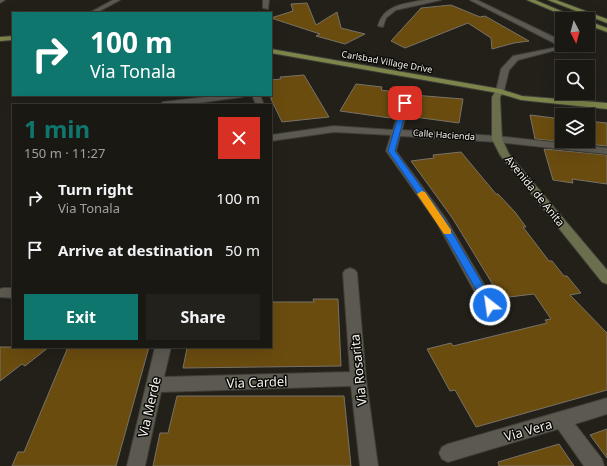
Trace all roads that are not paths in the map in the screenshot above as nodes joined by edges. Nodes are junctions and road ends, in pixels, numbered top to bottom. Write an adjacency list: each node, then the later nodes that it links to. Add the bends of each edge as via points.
1 (117, 0): 8 (street)
2 (266, 0): 7 (street)
3 (438, 0): 11 (street, via 412,3 394,9 384,16)
4 (473, 0): 18 (street, via 562,44 560,48 516,58 505,69)
5 (530, 0): 9 (main road)
6 (551, 0): 10 (main road)
7 (266, 8)
8 (94, 12)
9 (560, 12)
10 (607, 21)
11 (381, 26)
12 (595, 26): 13 (main road)
13 (607, 30)
14 (12, 38): 15 (main road)
15 (0, 39)
16 (272, 51): 18 (main road, Carlsbad Village Drive)
17 (409, 89): 23 (street)
18 (500, 91): 20 (main road, Carlsbad Village Drive, via 521,90); 22 (main road, Carlsbad Village Drive, via 521,98); 25 (street, Avenida de Anita, via 496,97)
19 (234, 96): 21 (street)
20 (607, 98)
21 (171, 104)
22 (607, 106)
23 (397, 132): 24 (street, Calle Hacienda, via 334,129); 25 (street, Calle Hacienda); 29 (street, via 392,151 442,222)
24 (272, 136)
25 (497, 139): 26 (street, Calle Hacienda); 28 (street, Avenida de Anita, via 505,155)
26 (607, 151)
27 (350, 273): 31 (street, Via Rosarita)
28 (607, 279)
29 (490, 305)
30 (163, 348): 32 (street, Via Merde)
31 (358, 379): 32 (street, Via Cardel); 37 (street, Via Rosarita)
32 (155, 385): 36 (street, Via Merde)
33 (607, 406): 34 (street, Via Vera)
34 (562, 420): 35 (street, Via Vera); 38 (street)
35 (448, 453)
36 (136, 466)
37 (369, 466)
38 (595, 466)

